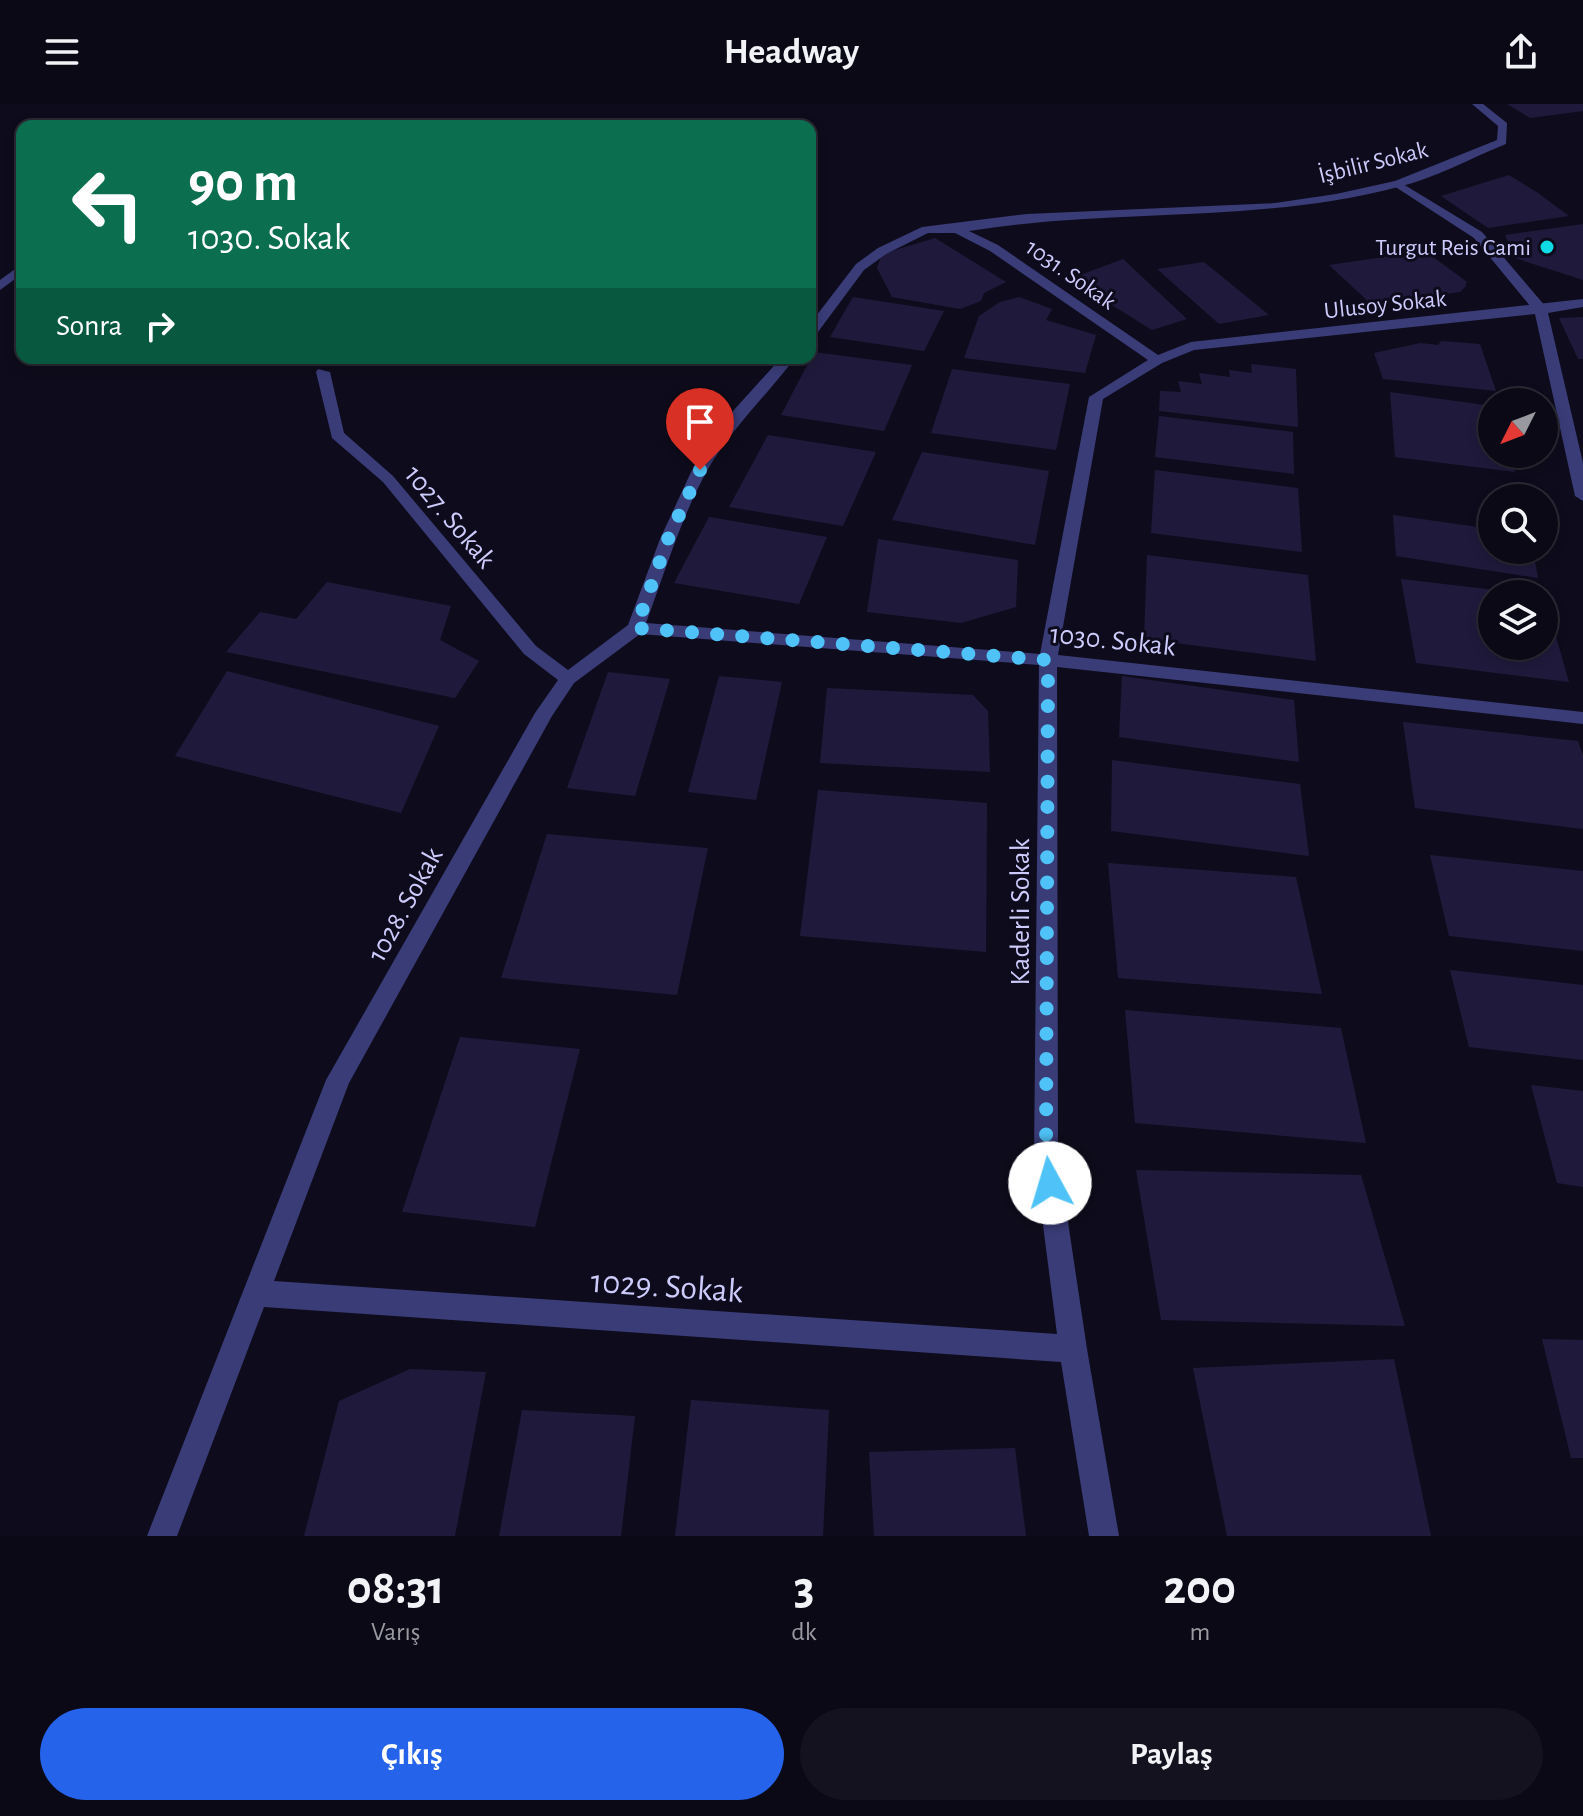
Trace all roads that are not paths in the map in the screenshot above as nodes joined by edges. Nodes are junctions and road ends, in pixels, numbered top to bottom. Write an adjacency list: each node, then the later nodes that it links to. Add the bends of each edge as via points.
1 (1477, 104): 2 (street, İşbilir Sokak, via 1503,125 1502,142)
2 (1398, 184): 3 (street, İşbilir Sokak, via 1275,206 1027,218); 7 (street, via 1478,235)
3 (957, 229): 8 (street, via 926,230 882,251 860,267); 10 (street, 1031. Sokak, via 994,248)
4 (16, 273): 5 (street)
5 (0, 286)
6 (1583, 303): 7 (street, Ulusoy Sokak)
7 (1541, 310): 9 (street, Ulusoy Sokak); 13 (street)
8 (816, 325)
9 (1191, 346): 10 (street, Kaderli Sokak)
10 (1157, 360): 15 (street, Kaderli Sokak, via 1096,397)
11 (783, 364): 14 (street, via 738,414 700,470)
12 (323, 372): 16 (street, 1027. Sokak, via 337,435 388,479 530,650)
13 (1583, 496)
14 (636, 628): 15 (street, 1030. Sokak); 16 (street, 1028. Sokak)
15 (1048, 660): 17 (street, 1030. Sokak); 19 (street, Kaderli Sokak, via 1046,1155)
16 (568, 679): 18 (street, 1028. Sokak, via 338,1080)
17 (1583, 718)
18 (255, 1293): 19 (street, 1029. Sokak); 20 (street, 1028. Sokak)
19 (1073, 1349): 21 (street, Kaderli Sokak)
20 (162, 1536)
21 (1104, 1536)

